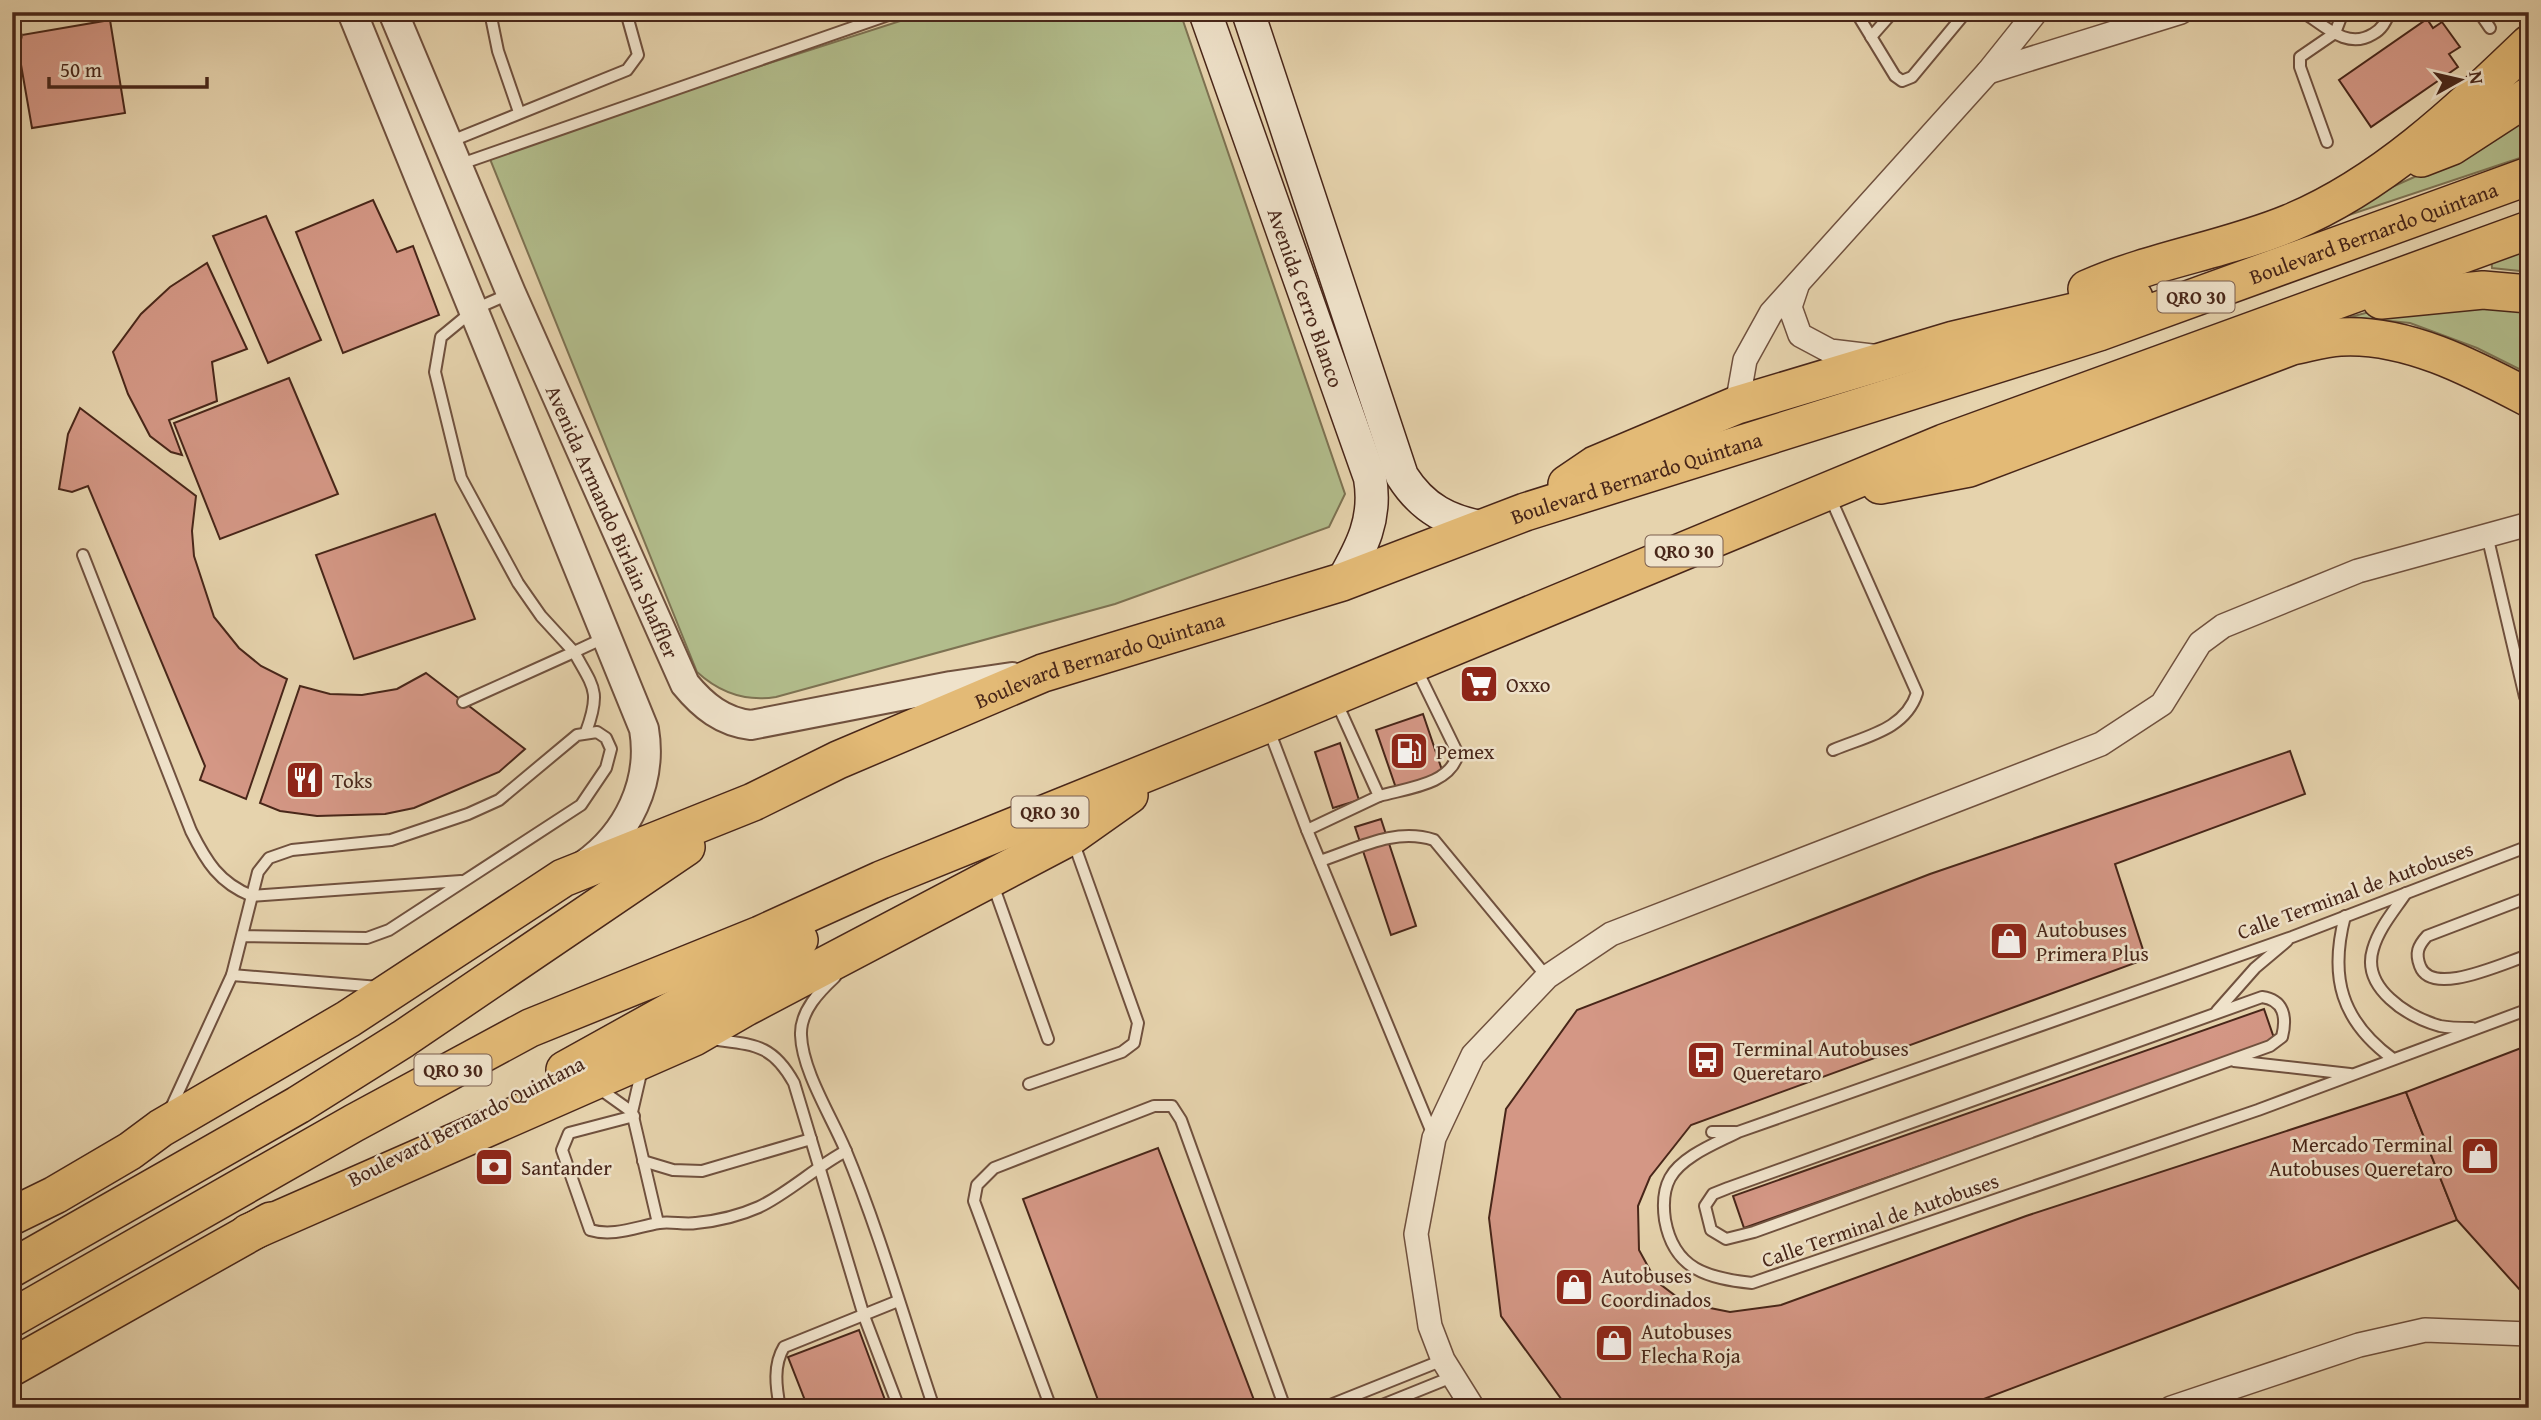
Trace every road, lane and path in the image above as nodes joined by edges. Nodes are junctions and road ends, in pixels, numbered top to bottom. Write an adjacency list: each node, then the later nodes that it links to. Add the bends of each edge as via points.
1 (352, 12): 33 (street, Avenida Armando Birlain Shaffler)
2 (393, 12): 25 (street, Avenida Armando Birlain Shaffler)
3 (490, 12): 23 (lane)
4 (626, 12): 23 (lane, via 638,55 627,70)
5 (897, 12): 25 (lane)
6 (1205, 12): 45 (main road, Avenida Cerro Blanco, via 1370,478 1371,521)
7 (1248, 12): 42 (main road, Avenida Cerro Blanco, via 1402,476 1433,511 1456,522)
8 (1856, 12): 19 (lane)
9 (1893, 12): 19 (lane)
10 (1966, 12): 19 (lane, via 1912,77 1902,81)
11 (2036, 12): 21 (street)
12 (2181, 12): 21 (street)
13 (2303, 12): 18 (lane)
14 (2343, 12): 18 (lane)
15 (2389, 12): 18 (lane, via 2379,31 2366,38 2353,41)
16 (2479, 12): 17 (lane)
17 (2490, 28)
18 (2335, 33): 24 (lane, via 2300,57)
19 (1871, 37)
20 (2529, 44): 26 (highway, via 2430,135)
21 (1988, 72): 30 (street)
22 (2529, 96): 26 (highway, via 2452,146)
23 (519, 112): 25 (lane)
24 (2327, 142)
25 (453, 154): 31 (street, Avenida Armando Birlain Shaffler)
26 (2374, 175): 35 (highway, via 2290,223 2094,285)
27 (2529, 176): 29 (highway, Boulevard Bernardo Quintana / QRO 30)
28 (2529, 230): 34 (highway, Boulevard Bernardo Quintana / QRO 30)
29 (2326, 250): 35 (highway, via 2254,261 2130,299); 40 (highway, Boulevard Bernardo Quintana / QRO 30, via 2099,332)
30 (1803, 278): 36 (street, via 1793,291 1790,307 1800,335 1830,351); 38 (street, via 1771,313 1745,360)
31 (511, 293): 33 (lane); 49 (street, Avenida Armando Birlain Shaffler, via 685,684 716,714 736,723 767,724 951,685)
32 (2529, 294): 34 (highway, via 2483,290 2424,294)
33 (475, 309): 46 (street, Avenida Armando Birlain Shaffler); 47 (lane, via 441,337 435,372 461,478 518,583)
34 (2314, 310): 39 (highway, Boulevard Bernardo Quintana / QRO 30, via 1944,443)
35 (2013, 324): 36 (highway)
36 (1897, 359): 38 (highway)
37 (2529, 398): 39 (highway, via 2442,357 2383,339 2339,337 2292,346 1969,468)
38 (1737, 405): 40 (highway, via 1595,465)
39 (1827, 492): 48 (highway, Boulevard Bernardo Quintana / QRO 30); 55 (lane, via 1917,693 1912,709 1897,724)
40 (1525, 512): 42 (highway, Boulevard Bernardo Quintana / QRO 30)
41 (2529, 524): 43 (street)
42 (1486, 527): 45 (highway, Boulevard Bernardo Quintana / QRO 30)
43 (2487, 535): 51 (lane); 76 (street, via 2358,571 2223,626 2200,643 2162,704 2101,744 1611,934)
44 (83, 555): 68 (lane, via 191,831 211,869 233,888)
45 (1342, 582): 49 (highway, Boulevard Bernardo Quintana / QRO 30)
46 (608, 637): 47 (lane); 64 (street, Avenida Armando Birlain Shaffler, via 644,729 645,779 634,807 602,851)
47 (574, 652): 52 (lane); 54 (lane, via 592,685 596,705)
48 (1413, 662): 50 (highway, Boulevard Bernardo Quintana / QRO 30); 57 (lane, via 1458,754 1455,768 1446,776)
49 (1043, 673): 58 (highway, Boulevard Bernardo Quintana / QRO 30, via 838,760)
50 (1333, 695): 53 (highway, Boulevard Bernardo Quintana / QRO 30); 57 (lane)
51 (2529, 699)
52 (463, 702)
53 (1267, 724): 56 (highway, Boulevard Bernardo Quintana / QRO 30); 59 (lane)
54 (586, 732): 65 (lane, via 606,738 611,749 606,768 581,805); 68 (lane, via 566,742 499,800 468,814 391,840 292,850 269,858 258,872)
55 (1833, 750)
56 (1184, 756): 60 (highway); 63 (highway, Boulevard Bernardo Quintana / QRO 30)
57 (1379, 796): 59 (lane)
58 (753, 802): 64 (highway, Boulevard Bernardo Quintana / QRO 30); 101 (highway, Boulevard Bernardo Quintana / QRO 30, via 298,1105)
59 (1307, 830): 62 (lane)
60 (1071, 836): 66 (highway); 88 (lane, via 1138,1023 1134,1042 1122,1052)
61 (2529, 846): 67 (lane, Calle Terminal de Autobuses)
62 (1320, 861): 76 (lane, via 1399,834 1434,840); 93 (lane)
63 (915, 867): 100 (highway, Boulevard Bernardo Quintana / QRO 30, via 845,913 604,1050); 104 (highway, Boulevard Bernardo Quintana / QRO 30, via 530,1028)
64 (564, 878): 77 (highway, Boulevard Bernardo Quintana / QRO 30)
65 (464, 880): 68 (lane); 72 (lane, via 417,914 366,938)
66 (992, 880): 71 (highway); 82 (lane)
67 (2406, 893): 70 (lane, Calle Terminal de Autobuses); 80 (lane, via 2372,952 2377,983 2416,1017 2443,1027)
68 (252, 896): 72 (lane)
69 (2529, 897): 74 (lane, via 2427,936 2417,955 2424,974 2435,980 2452,980)
70 (2345, 916): 73 (lane, Calle Terminal de Autobuses); 84 (lane, via 2337,946 2339,983 2360,1029 2371,1044)
71 (899, 928): 81 (highway); 95 (lane, via 819,992 801,1033 805,1056)
72 (242, 936): 75 (lane)
73 (2292, 937): 79 (lane, via 2255,968); 92 (lane, Calle Terminal de Autobuses)
74 (2529, 955)
75 (232, 975): 77 (lane); 90 (lane)
76 (1547, 976): 93 (street, via 1473,1055)
77 (395, 989): 90 (highway, Boulevard Bernardo Quintana / QRO 30)
78 (2529, 1009): 80 (lane, Calle Terminal de Autobuses)
79 (2216, 1013): 85 (lane, via 2262,998 2273,999 2283,1009 2282,1037 2270,1046); 85 (lane, via 1728,1188 1713,1194 1705,1216 1711,1230 1726,1239 1736,1238)
80 (2476, 1029): 84 (lane, Calle Terminal de Autobuses)
81 (694, 1037): 83 (highway); 94 (lane, via 744,1044 775,1055 794,1083)
82 (1048, 1039)
83 (645, 1059): 87 (highway); 89 (lane)
84 (2393, 1059): 86 (lane, Calle Terminal de Autobuses)
85 (2228, 1060): 86 (lane)
86 (2352, 1074): 92 (lane, Calle Terminal de Autobuses, via 1752,1283 1717,1279 1689,1266 1669,1239 1663,1203 1668,1172)
87 (593, 1083): 89 (lane); 100 (highway)
88 (1029, 1084)
89 (633, 1114): 96 (lane); 99 (lane, via 569,1133 562,1150 590,1230 601,1234)
90 (161, 1128): 98 (highway, Boulevard Bernardo Quintana / QRO 30, via 120,1157)
91 (1712, 1132): 92 (lane)
92 (1738, 1132)
93 (1434, 1138): 107 (street, via 1416,1234 1430,1326)
94 (811, 1139): 96 (lane, via 702,1171 673,1170); 97 (lane)
95 (846, 1151): 97 (lane); 102 (lane)
96 (643, 1161): 99 (lane)
97 (819, 1165): 99 (lane, via 761,1206 695,1224); 103 (lane)
98 (12, 1216)
99 (658, 1223)
100 (248, 1233): 106 (highway, Boulevard Bernardo Quintana / QRO 30)
101 (12, 1268)
102 (898, 1301): 103 (lane); 110 (lane)
103 (864, 1316): 108 (lane, via 784,1347 776,1378); 109 (lane)
104 (12, 1318)
105 (2529, 1334): 116 (street, via 2426,1330 2359,1345)
106 (12, 1367)
107 (1447, 1368): 113 (lane); 114 (lane); 115 (street)
108 (780, 1408)
109 (899, 1408)
110 (934, 1408)
111 (1051, 1408): 112 (lane, via 974,1201 978,1185 994,1168 1154,1105 1172,1106 1181,1120)
112 (1285, 1408)
113 (1323, 1408)
114 (1375, 1408)
115 (1473, 1408)
116 (2171, 1408)

